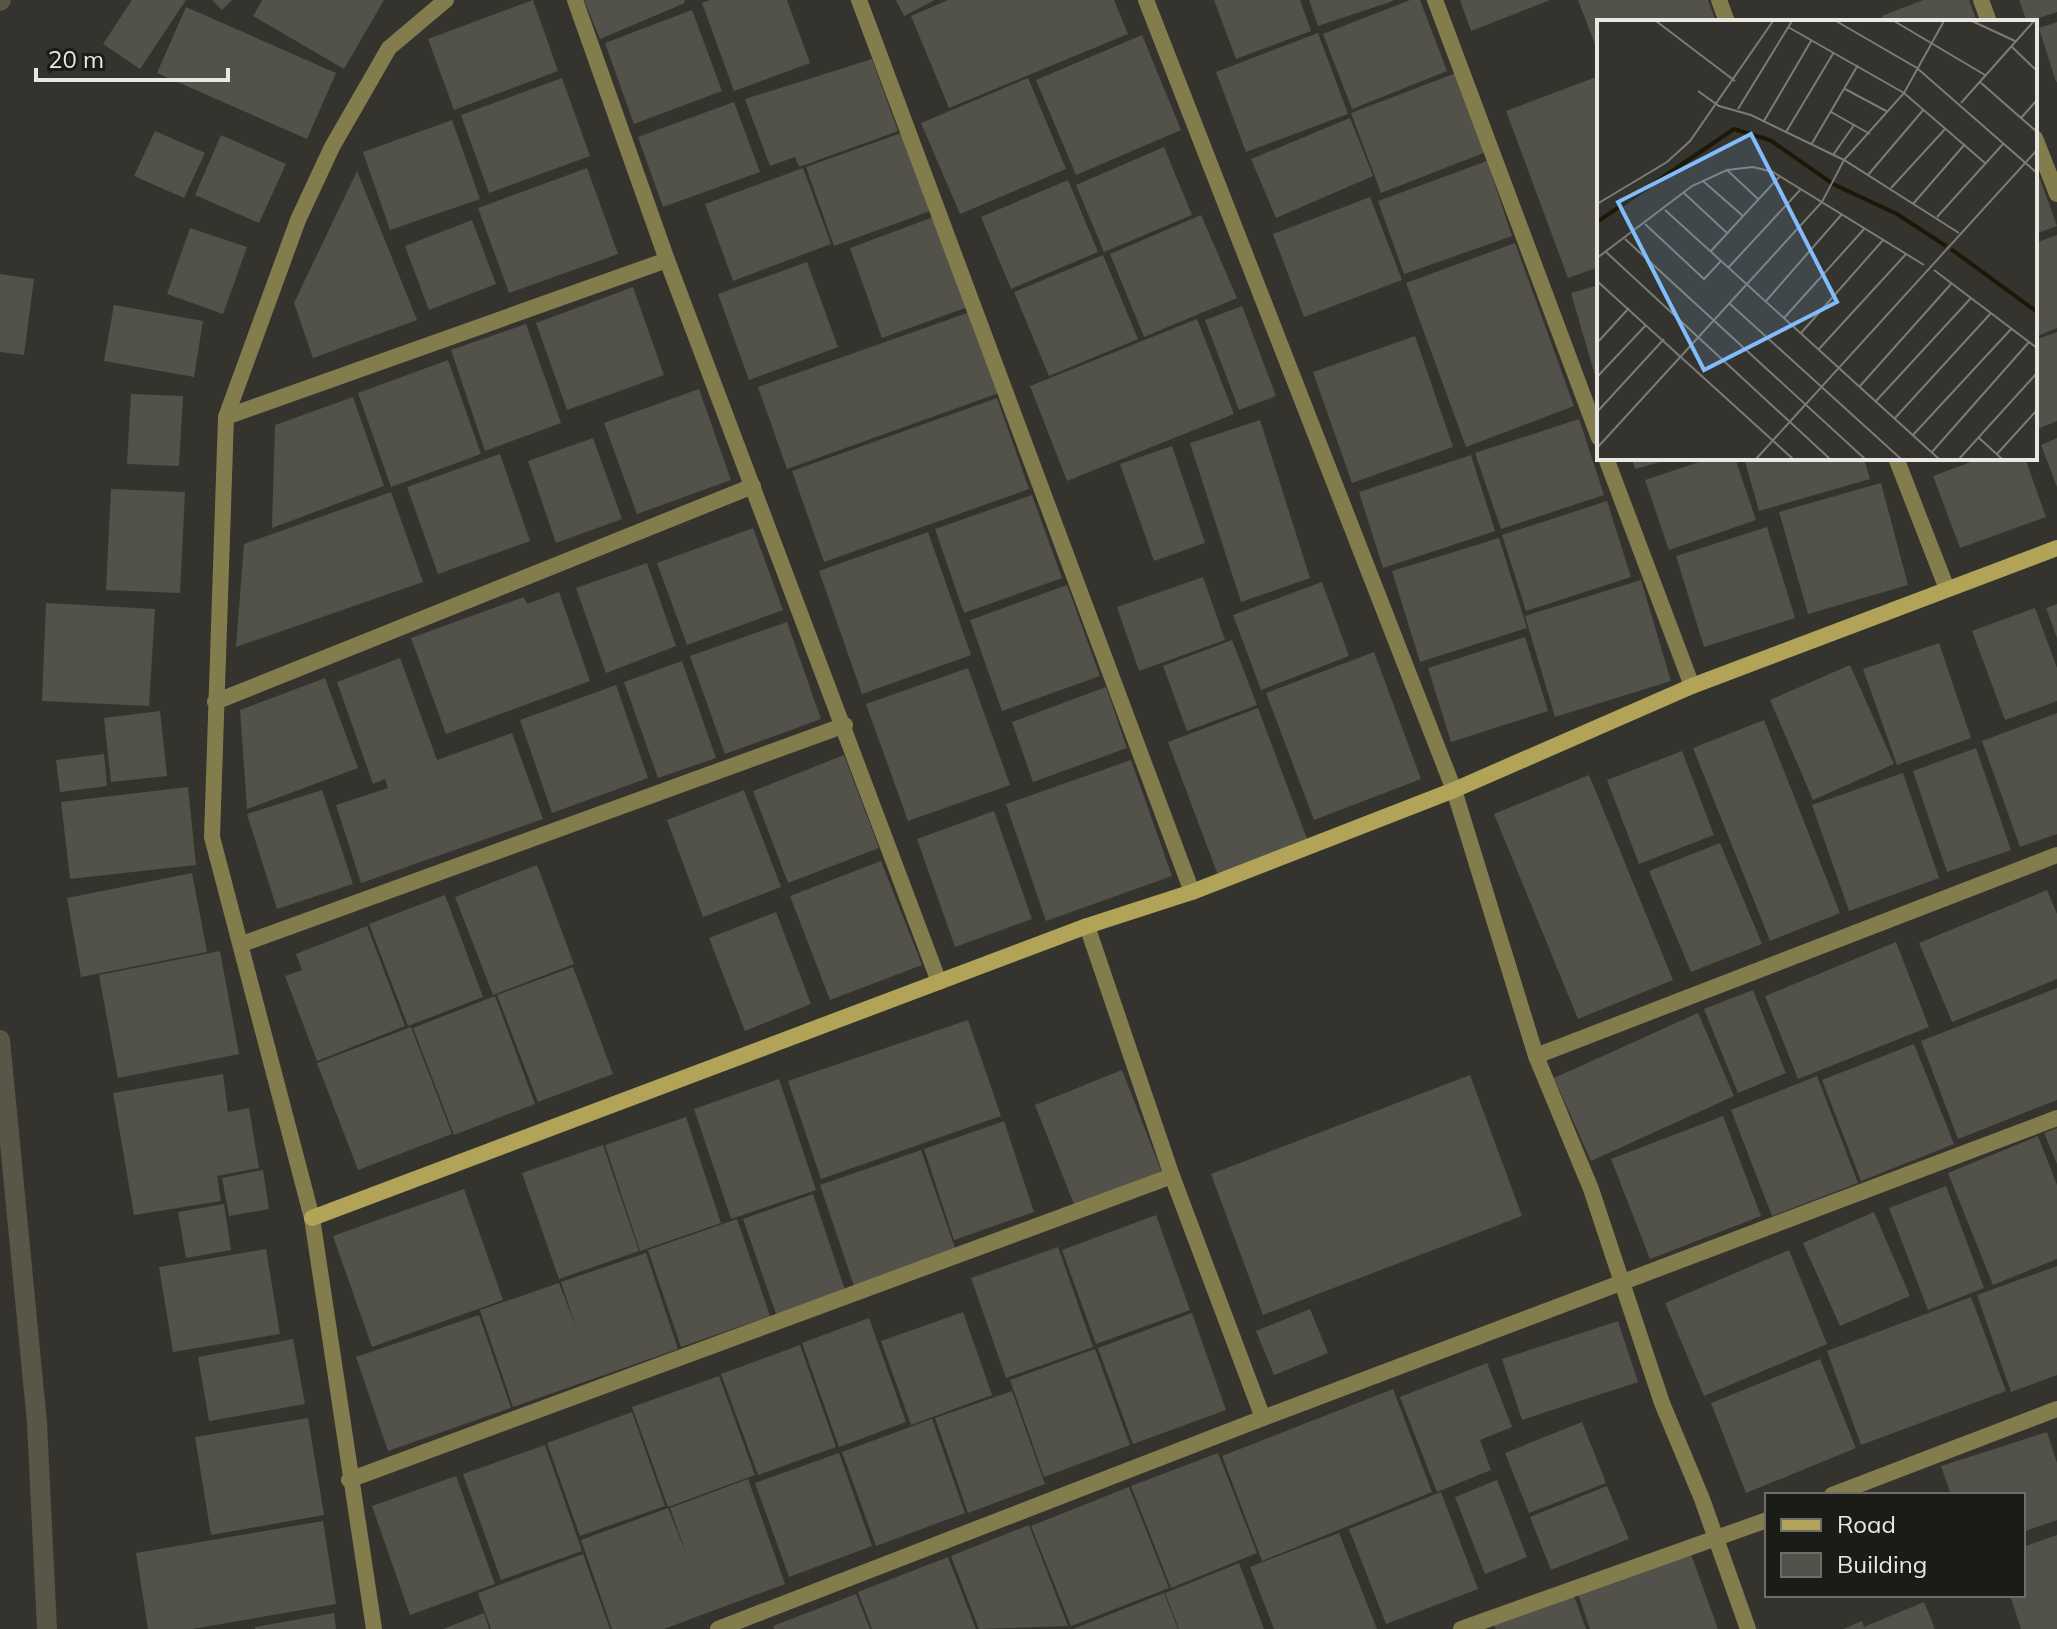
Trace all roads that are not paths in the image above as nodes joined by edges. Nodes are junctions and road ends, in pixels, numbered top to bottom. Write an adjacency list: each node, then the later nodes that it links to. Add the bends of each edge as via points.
1 (446, 0): 13 (street, via 389,48 332,147 298,220)
2 (575, 0): 12 (street)
3 (859, 0): 25 (street)
4 (1146, 0): 23 (street)
5 (1435, 0): 14 (street)
6 (1719, 0): 8 (street)
7 (1981, 0): 9 (street)
8 (1726, 20)
9 (1988, 20)
10 (2037, 143): 11 (street)
11 (2057, 194)
12 (667, 260): 13 (street); 17 (street)
13 (226, 417): 21 (street)
14 (1597, 433)
15 (1607, 460): 20 (street)
16 (1897, 460): 19 (street)
17 (753, 486): 21 (street); 22 (street)
18 (2057, 548): 19 (street)
19 (1947, 589): 20 (street)
20 (1692, 686): 23 (street)
21 (215, 702): 27 (street, via 212,837)
22 (845, 725): 27 (street); 28 (street)
23 (1454, 790): 25 (street); 29 (street)
24 (2057, 855): 29 (street)
25 (1192, 892): 26 (street)
26 (1087, 926): 28 (street); 31 (street)
27 (242, 944): 32 (street)
28 (939, 982): 32 (street)
29 (1536, 1056): 33 (street, via 1591,1189)
30 (2057, 1118): 33 (street)
31 (1172, 1176): 35 (street); 36 (street)
32 (312, 1218): 36 (street)
33 (1621, 1285): 35 (street); 39 (street)
34 (2057, 1409): 37 (street)
35 (1263, 1418): 41 (street)
36 (349, 1480): 40 (street)
37 (1837, 1493)
38 (1765, 1521): 39 (street)
39 (1717, 1539): 42 (street); 43 (street)
40 (374, 1629)
41 (718, 1629)
42 (1461, 1629)
43 (1748, 1629)

